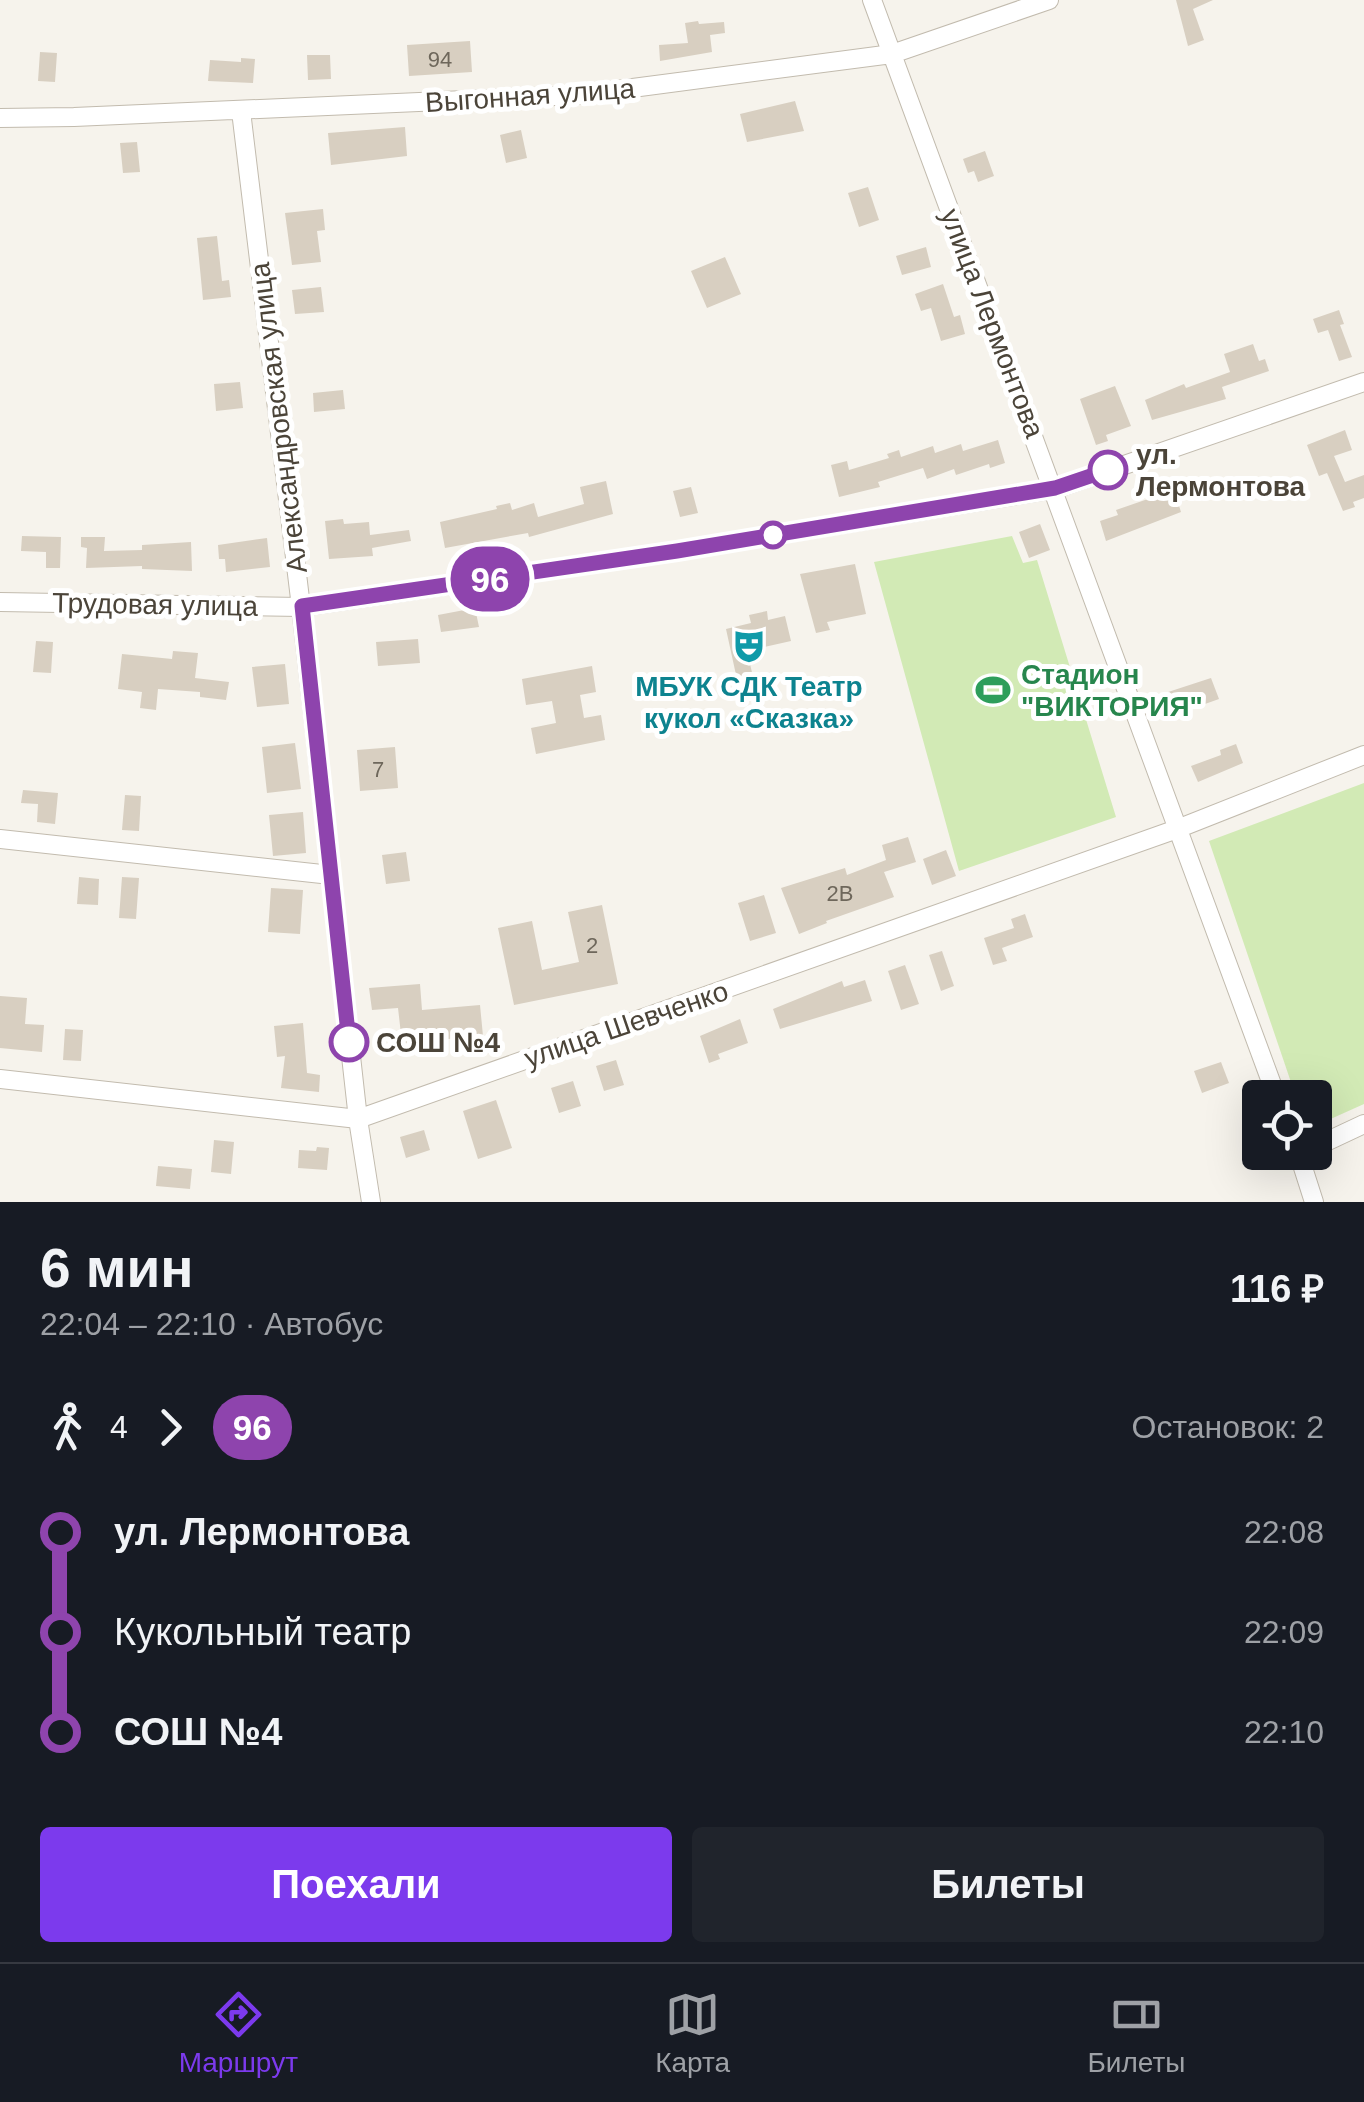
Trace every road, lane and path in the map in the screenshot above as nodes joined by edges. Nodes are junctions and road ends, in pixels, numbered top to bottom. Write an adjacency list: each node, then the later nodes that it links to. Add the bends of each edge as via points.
1 (872, 0): 3 (street, улица Лермонтова)
2 (1048, 0): 3 (street, Выгонная улица)
3 (892, 54): 4 (street, Выгонная улица, via 580,95); 7 (street, улица Лермонтова)
4 (241, 111): 5 (street, Выгонная улица); 9 (street, Александровская улица)
5 (0, 118)
6 (1364, 382): 7 (street, Трудовая улица)
7 (1055, 488): 9 (street, Трудовая улица); 11 (street, улица Лермонтова)
8 (0, 602): 9 (street, Трудовая улица)
9 (302, 606): 13 (street, Александровская улица)
10 (1364, 754): 11 (street, улица Шевченко)
11 (1177, 829): 15 (street, улица Лермонтова); 16 (street, улица Шевченко)
12 (0, 838): 13 (street)
13 (331, 875): 16 (street, Александровская улица)
14 (0, 1079): 16 (street, улица Шевченко)
15 (1271, 1080)
16 (358, 1119): 20 (street, Александровская улица)
17 (1364, 1124): 18 (street)
18 (1332, 1139)
19 (1308, 1170): 21 (street)
20 (370, 1202)
21 (1314, 1202)

